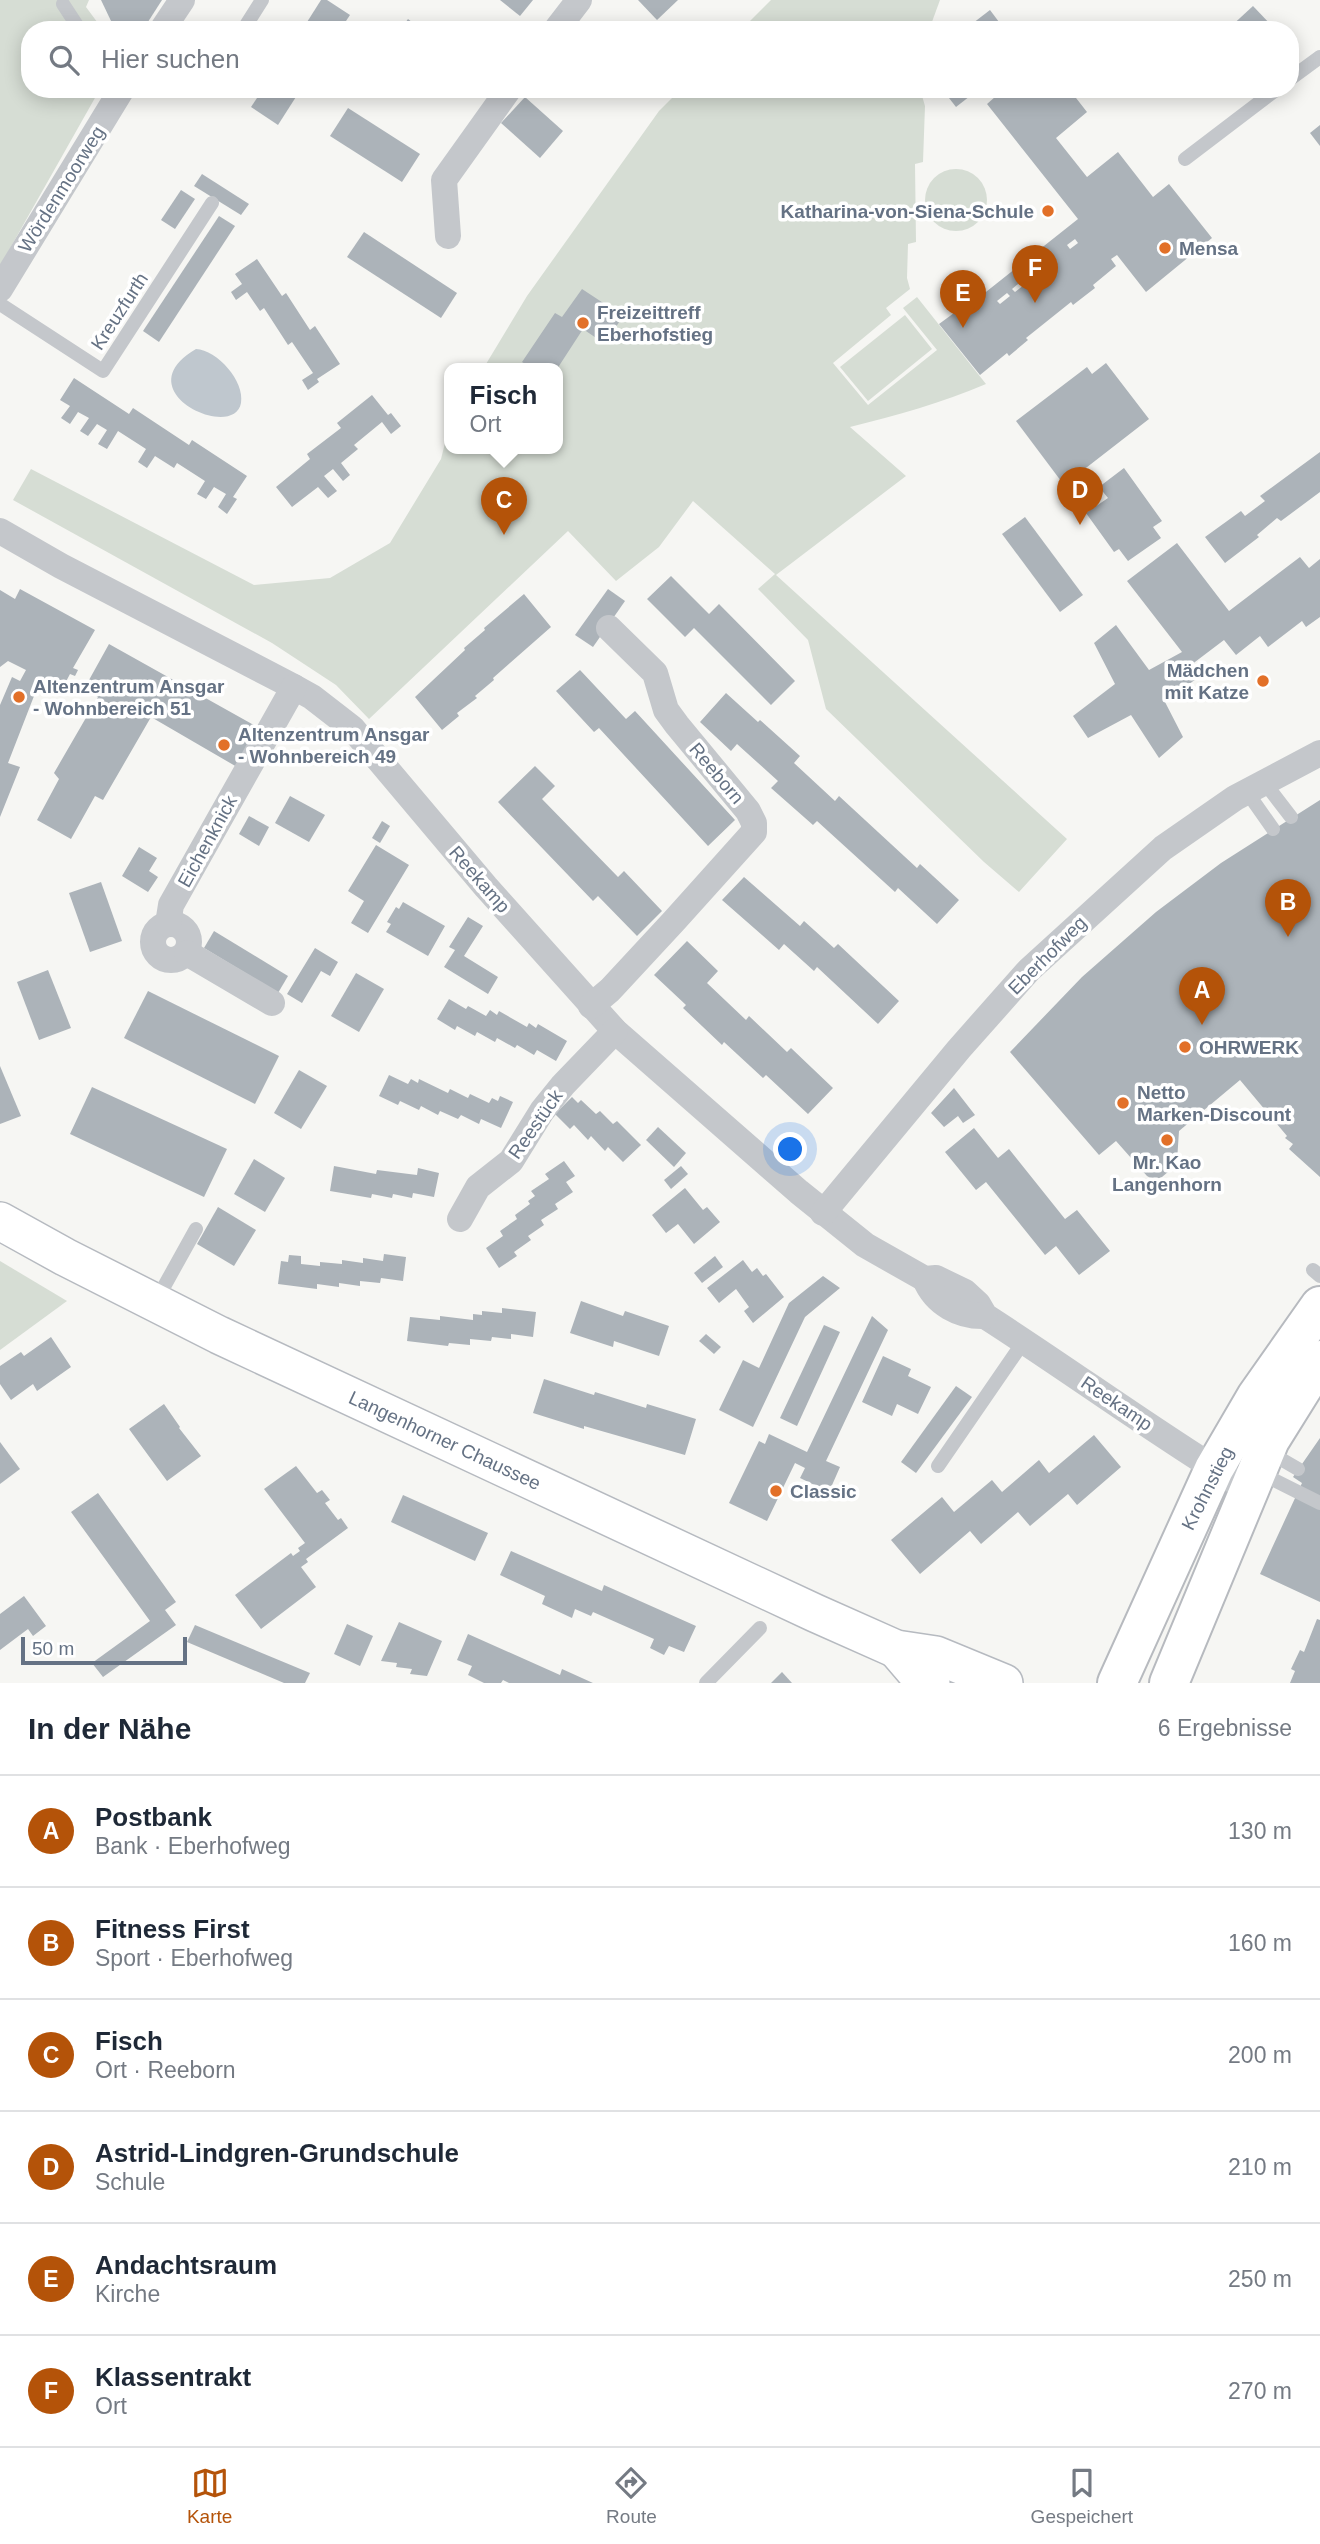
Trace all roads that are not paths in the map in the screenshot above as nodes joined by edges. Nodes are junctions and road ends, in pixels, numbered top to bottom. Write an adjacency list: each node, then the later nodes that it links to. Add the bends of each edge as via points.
1 (182, 0): 6 (street)
2 (262, 0): 7 (lane)
3 (579, 0): 8 (street)
4 (63, 4): 5 (lane)
5 (74, 21)
6 (168, 21)
7 (249, 21)
8 (563, 21)
9 (1320, 57): 10 (lane)
10 (1299, 72)
11 (116, 98): 17 (street, Wördenmoorweg)
12 (503, 98): 16 (street, via 444,180)
13 (1265, 98): 14 (lane)
14 (1185, 159)
15 (212, 203): 18 (lane, Kreuzfurth, via 103,371)
16 (448, 236)
17 (0, 289)
18 (0, 304)
19 (0, 531): 21 (street, Reekamp)
20 (609, 628): 27 (street, Reeborn, via 655,673 666,710 742,803 754,832)
21 (294, 687): 26 (street, Eichenknick, via 171,905 168,924 187,932 187,953); 27 (street, Reekamp, via 352,728)
22 (1320, 753): 23 (street, Eberhofweg)
23 (1256, 787): 24 (lane); 25 (lane); 29 (street, Eberhofweg, via 1163,848 1029,970)
24 (1291, 817)
25 (1273, 829)
26 (272, 1003)
27 (591, 1006): 28 (street, Reekamp)
28 (615, 1031): 29 (street, Reekamp); 30 (street, Reestück, via 549,1102 511,1161 478,1187)
29 (823, 1213): 35 (street, Reekamp, via 865,1245 925,1279 938,1300 972,1317 985,1316)
30 (460, 1219)
31 (0, 1221): 34 (main road, Langenhorner Chaussee)
32 (196, 1229): 34 (lane)
33 (1318, 1284): 38 (main road, Krohnstieg)
34 (155, 1303): 43 (main road, Langenhorner Chaussee)
35 (1024, 1341): 37 (lane); 38 (street, Reekamp)
36 (1320, 1360): 40 (main road, Krohnstieg)
37 (938, 1466)
38 (1214, 1469): 40 (street, Reekamp); 48 (main road, Krohnstieg)
39 (1298, 1469): 40 (lane)
40 (1257, 1471): 41 (lane); 44 (main road, Krohnstieg)
41 (1320, 1503)
42 (760, 1628): 45 (lane)
43 (896, 1649): 46 (main road, Langenhorner Chaussee); 47 (main road, Langenhorner Chaussee, via 936,1655)
44 (1177, 1675)
45 (706, 1683)
46 (931, 1683)
47 (1004, 1683)
48 (1117, 1683)

